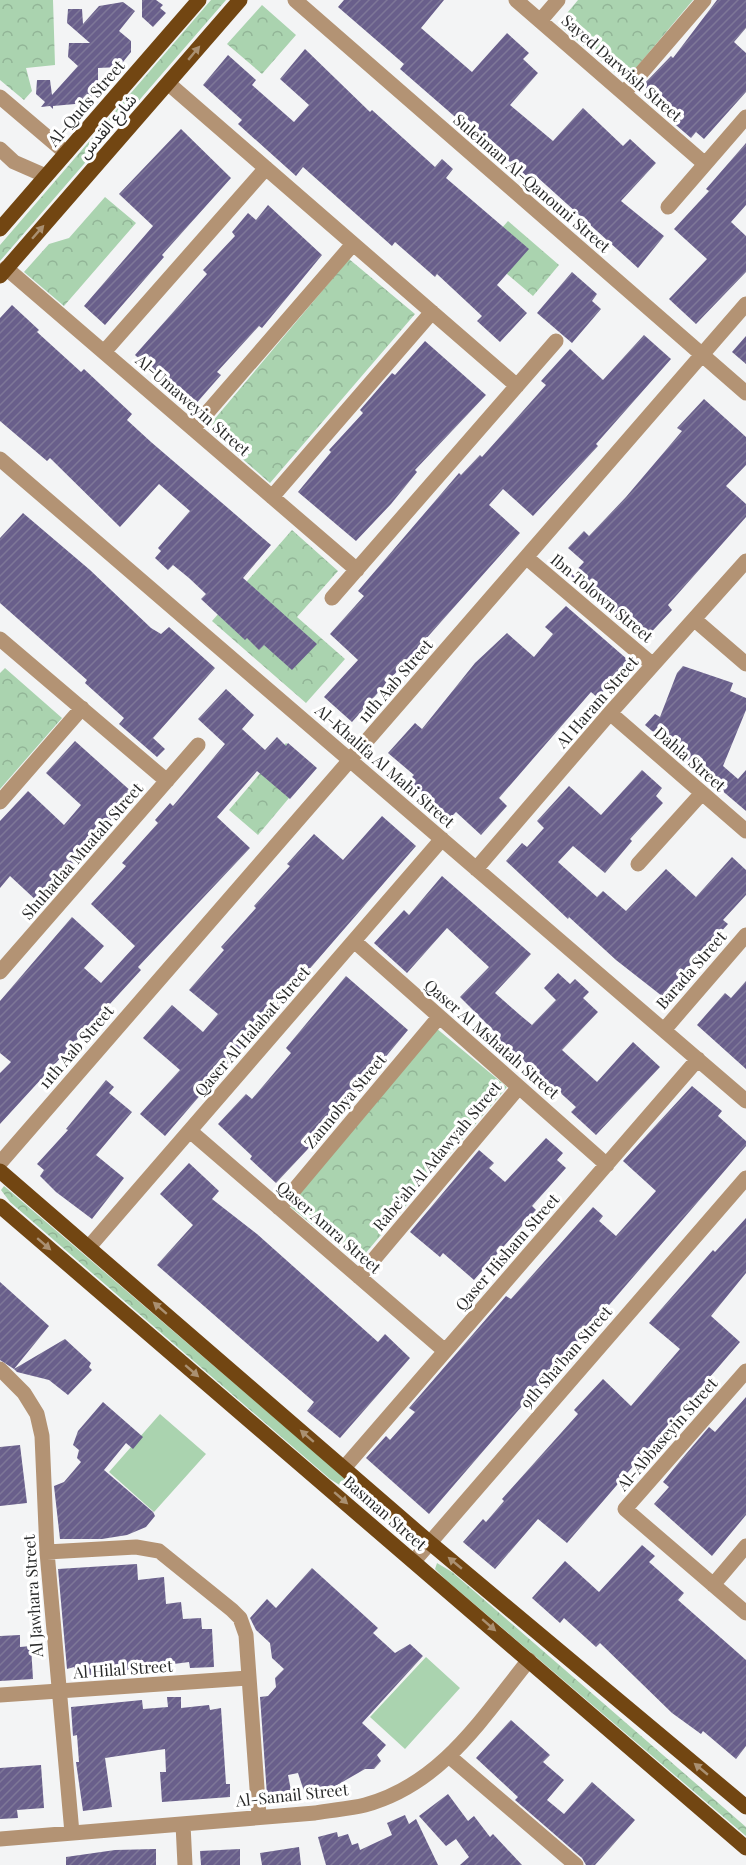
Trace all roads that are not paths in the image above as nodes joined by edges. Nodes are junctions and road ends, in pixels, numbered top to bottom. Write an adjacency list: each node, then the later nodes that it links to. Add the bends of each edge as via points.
1 (199, 0): 13 (main road, Al-Quds Street)
2 (240, 0): 8 (main road, شارع القدس, one-way to 2)
3 (295, 0): 25 (street, Suleiman Al-Qanouni Street)
4 (516, 0): 7 (street, Sayed Darwish Street)
5 (558, 0): 7 (street)
6 (704, 0): 9 (street)
7 (540, 21): 9 (street, Sayed Darwish Street)
8 (169, 84): 15 (street); 20 (main road, شارع القدس, one-way to 8)
9 (624, 93): 14 (street, Sayed Darwish Street)
10 (0, 98): 13 (street)
11 (746, 117): 14 (street)
12 (0, 149): 16 (street, via 15,162)
13 (66, 153): 16 (main road, Al-Quds Street)
14 (705, 164): 17 (street)
15 (266, 168): 19 (street); 24 (street)
16 (46, 176): 18 (main road, Al-Quds Street)
17 (668, 207)
18 (0, 229)
19 (353, 244): 22 (street); 28 (street)
20 (3, 272): 24 (street, Al-Umaweyin Street)
21 (746, 304): 25 (street, 11th Aab Street)
22 (432, 312): 26 (street); 30 (street)
23 (556, 341): 26 (street)
24 (104, 352): 28 (street, Al-Umaweyin Street)
25 (702, 355): 27 (street, Suleiman Al-Qanouni Street); 31 (street, 11th Aab Street)
26 (517, 386): 33 (street)
27 (746, 393)
28 (193, 429): 30 (street, Al-Umaweyin Street)
29 (0, 459): 42 (street, Al-Khalifa Al Mahi Street)
30 (272, 497): 33 (street, Al-Umaweyin Street)
31 (527, 558): 38 (street, Ibn Tolown Street); 42 (street, 11th Aab Street)
32 (746, 561): 35 (street, Al Haram Street)
33 (357, 570): 34 (street)
34 (332, 598)
35 (695, 620): 37 (street); 38 (street, Al Haram Street)
36 (1, 643): 39 (street, Shuhadaa Muatah Street)
37 (746, 664)
38 (653, 665): 40 (street, Al Haram Street)
39 (82, 708): 43 (street, Shuhadaa Muatah Street); 45 (street)
40 (610, 713): 44 (street, Dahla Street); 49 (street, Al Haram Street)
41 (198, 745): 43 (street, Shuhadaa Muatah Street)
42 (350, 760): 47 (street, Al-Khalifa Al Mahi Street); 59 (street, 11th Aab Street)
43 (167, 781): 52 (street, Shuhadaa Muatah Street)
44 (702, 793): 46 (street, Dahla Street); 48 (street)
45 (0, 802)
46 (746, 831)
47 (442, 839): 49 (street, Al-Khalifa Al Mahi Street); 51 (street, Qaser Al Halabat Street)
48 (638, 864)
49 (477, 869): 54 (street, Al-Khalifa Al Mahi Street)
50 (746, 934): 54 (street, Barada Street)
51 (354, 941): 53 (street, Qaser Al Mshatah Street); 58 (street, Qaser Al Halabat Street)
52 (0, 972)
53 (439, 1017): 56 (street, Qaser Al Mshatah Street); 64 (street, Zannobya Street)
54 (664, 1030): 55 (street, Al-Khalifa Al Mahi Street)
55 (698, 1059): 57 (street, Al-Khalifa Al Mahi Street); 60 (street, Qaser Hisham Street)
56 (519, 1087): 60 (street, Qaser Al Mshatah Street); 66 (street, Rabe'ah Al Adawyah Street)
57 (746, 1101)
58 (190, 1131): 64 (street, Qaser Amra Street); 65 (street, Qaser Al Halabat Street)
59 (0, 1162)
60 (607, 1164): 67 (street, Qaser Hisham Street)
61 (0, 1171): 65 (main road, Basman Street)
62 (746, 1178): 71 (street, 9th Sha'ban Street)
63 (0, 1206): 74 (main road, Basman Street, one-way to 74)
64 (279, 1208): 66 (street, Qaser Amra Street)
65 (90, 1247): 70 (main road, Basman Street, one-way to 65)
66 (359, 1277): 67 (street, Qaser Amra Street)
67 (445, 1351): 70 (street, Qaser Hisham Street)
68 (0, 1369): 73 (street, Al Jawhara Street, via 24,1392 42,1436)
69 (746, 1371): 75 (street, Al-Abbaseyin Street, via 625,1509)
70 (344, 1468): 71 (main road, Basman Street)
71 (429, 1542): 74 (street, 9th Sha'ban Street); 82 (main road, Basman Street, one-way to 71)
72 (746, 1546): 75 (street)
73 (47, 1552): 78 (street, via 136,1547 159,1551 240,1618 246,1635); 79 (street, Al Jawhara Street)
74 (414, 1561): 77 (main road, Basman Street, one-way to 77)
75 (713, 1585): 76 (street, Al-Abbaseyin Street)
76 (746, 1613)
77 (529, 1660): 81 (street, Al-Sanail Street); 87 (main road, Basman Street)
78 (248, 1678): 79 (street, Al Hilal Street); 83 (street)
79 (58, 1692): 80 (street, Al Hilal Street); 85 (street, Al Jawhara Street)
80 (0, 1695)
81 (450, 1757): 83 (street, Al-Sanail Street, via 402,1790 365,1805); 88 (street)
82 (746, 1807)
83 (260, 1816): 84 (street, Al-Sanail Street)
84 (183, 1824): 85 (street, Al-Sanail Street); 89 (street)
85 (72, 1833): 86 (street, Al-Sanail Street)
86 (0, 1839)
87 (746, 1848)
88 (573, 1864)
89 (185, 1865)

